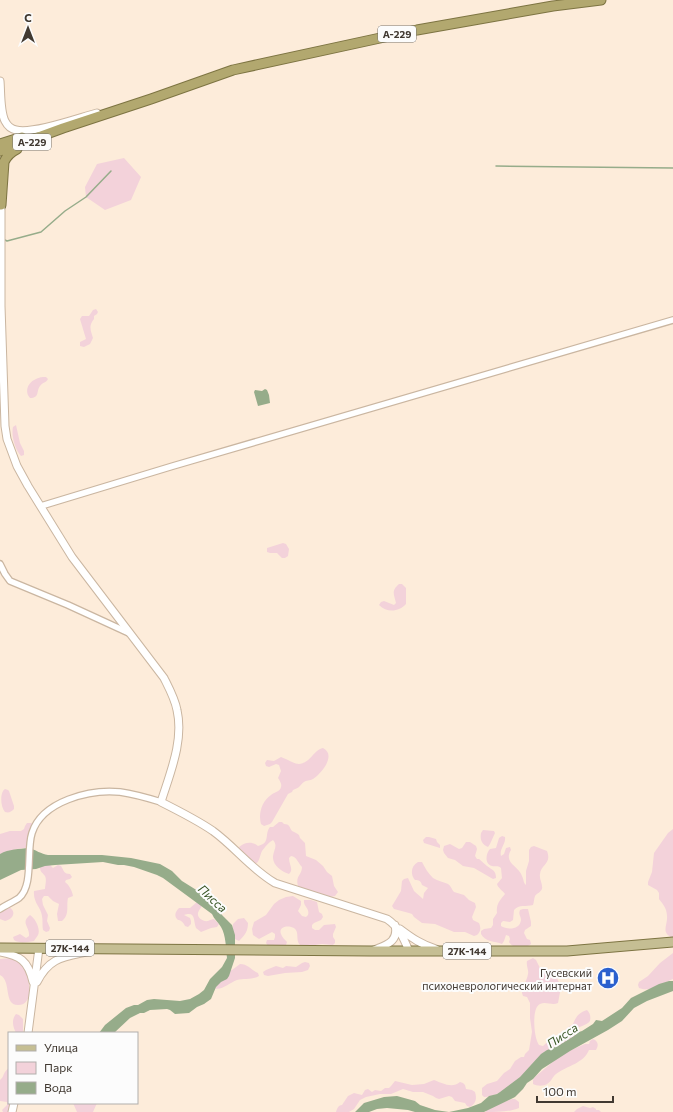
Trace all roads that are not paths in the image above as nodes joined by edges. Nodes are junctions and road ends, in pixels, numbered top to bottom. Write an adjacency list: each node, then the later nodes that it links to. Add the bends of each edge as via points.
1 (601, 0): 3 (highway, А-229, via 417,30 233,70)
2 (0, 81): 3 (street, via 4,120 15,130 28,131)
3 (105, 112): 4 (highway, А-229); 5 (highway, А-229); 7 (highway, A-229, via 11,152 4,162)
4 (0, 144)
5 (0, 151)
6 (0, 164): 7 (street)
7 (0, 201): 9 (street)
8 (673, 320): 10 (street)
9 (2, 405): 10 (street, via 7,439 17,466)
10 (41, 506): 12 (street, via 72,557)
11 (0, 564): 12 (street, via 10,581)
12 (130, 634): 13 (street, via 164,678 177,710 178,741)
13 (162, 802): 14 (street, via 139,795 106,792 83,795 59,803 35,824 30,843 26,886 20,897); 15 (street, via 213,832 264,877 275,883 387,918)
14 (0, 909)
15 (395, 925): 20 (street, via 395,938 386,945); 22 (street); 23 (street, via 418,942)
16 (673, 942): 23 (main road, 27К-144, via 568,951)
17 (0, 948): 18 (main road, 27К-144)
18 (39, 948): 19 (main road, 27К-144); 24 (street)
19 (100, 949): 20 (main road, 27К-144); 24 (street, via 60,958 42,972)
20 (370, 951): 22 (main road, 27К-144)
21 (0, 952): 24 (street, via 21,958 27,964)
22 (409, 952): 23 (main road, 27К-144)
23 (448, 952)
24 (34, 988): 25 (street)
25 (28, 1032)

